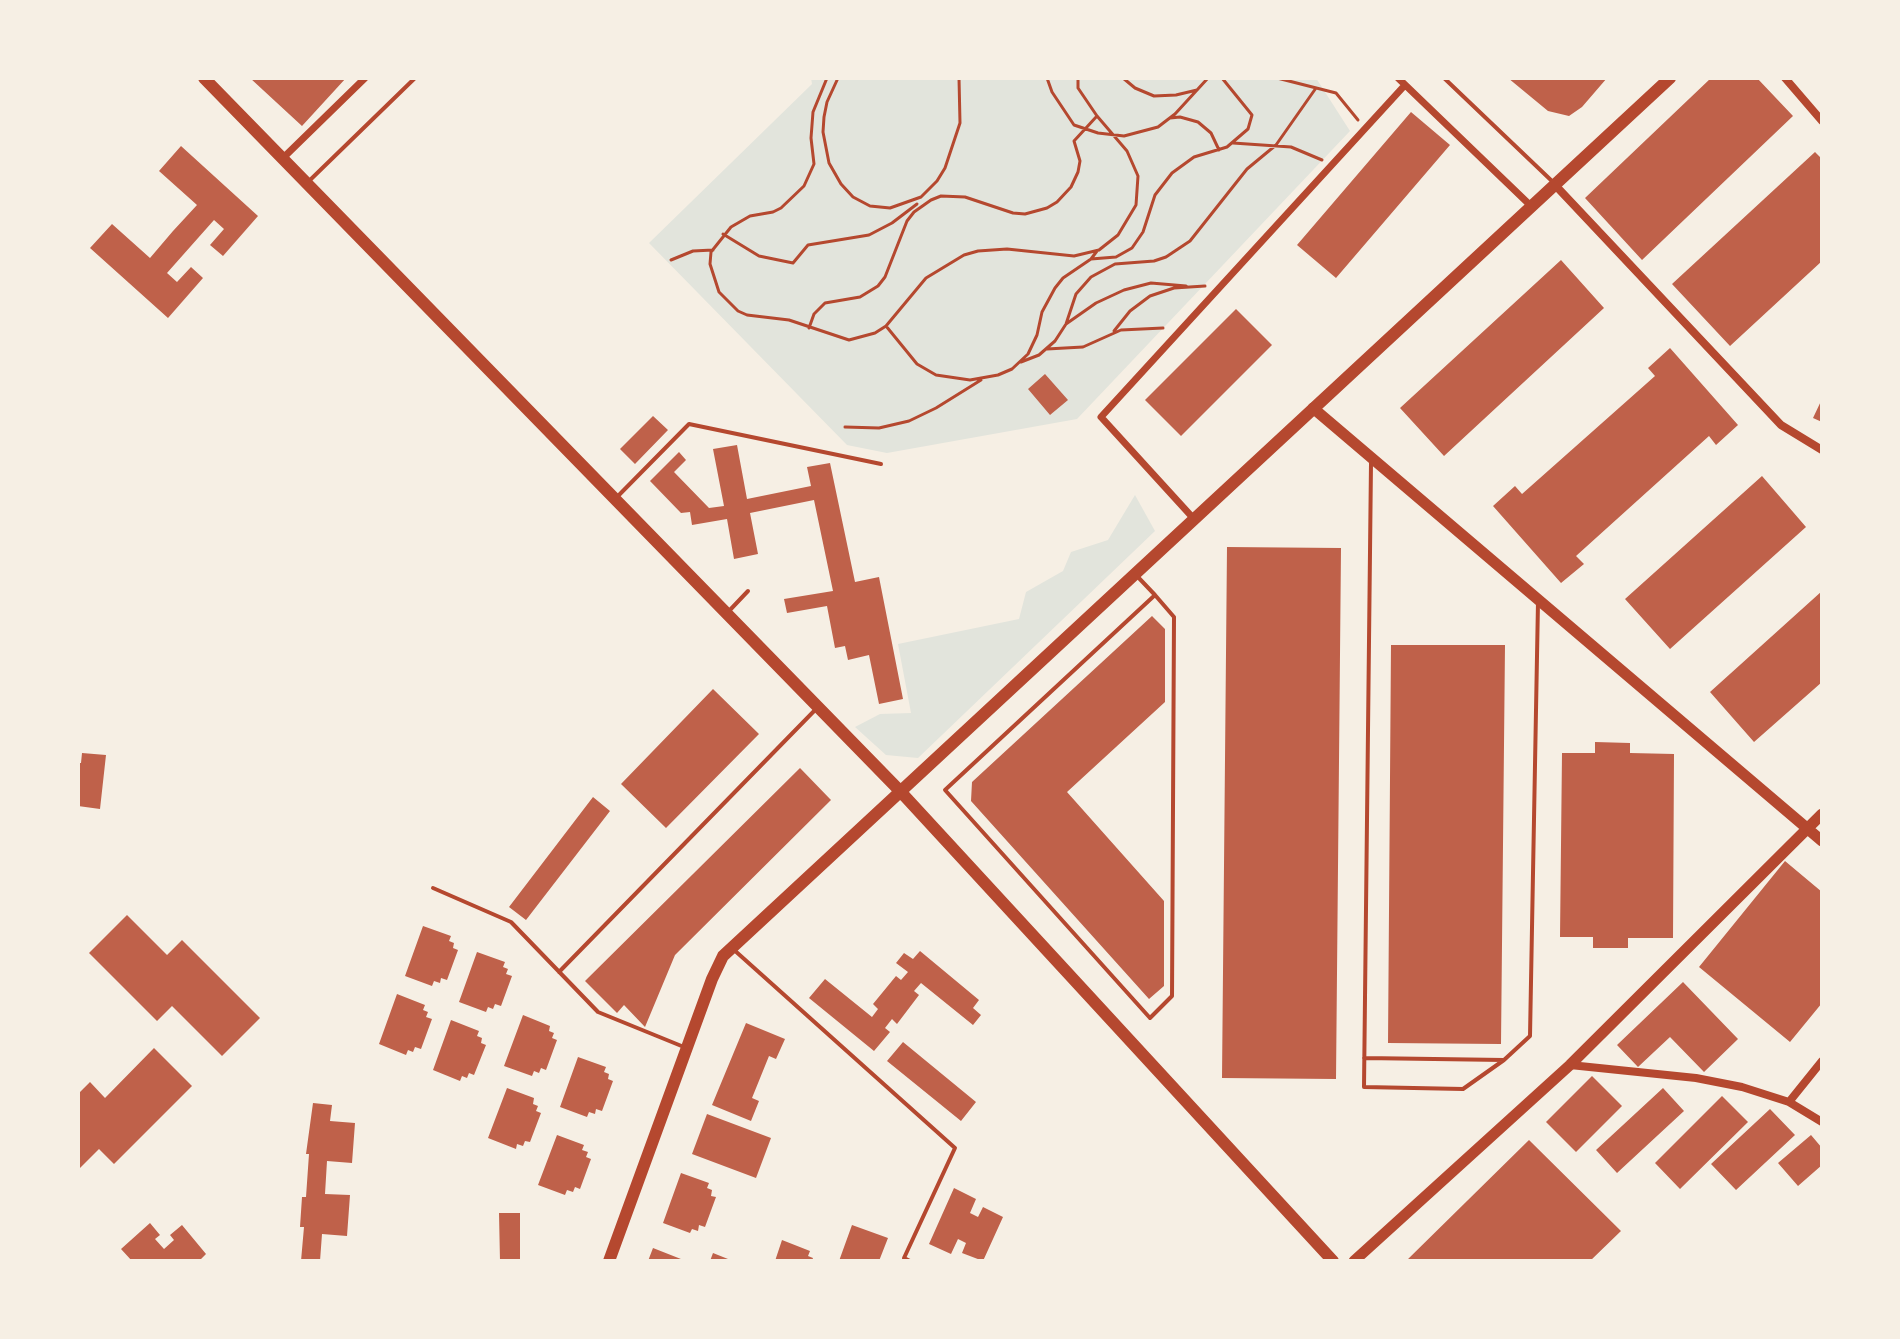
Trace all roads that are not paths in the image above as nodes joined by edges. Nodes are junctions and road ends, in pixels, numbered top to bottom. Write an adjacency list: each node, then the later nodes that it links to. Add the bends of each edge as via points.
1 (365, 78): 10 (street)
2 (415, 78): 11 (lane)
3 (1398, 78): 8 (street)
4 (1444, 78): 12 (lane)
5 (1670, 78): 12 (main road)
6 (1785, 78): 9 (street)
7 (208, 79): 10 (main road)
8 (1405, 85): 13 (street); 19 (street, via 1101,417)
9 (1822, 121)
10 (282, 159): 11 (main road)
11 (306, 184): 18 (main road)
12 (1555, 185): 13 (main road); 15 (street, via 1781,425)
13 (1531, 206): 14 (main road)
14 (1313, 408): 16 (street); 19 (main road)
15 (1822, 450)
16 (1371, 457): 23 (street); 34 (lane)
17 (881, 464): 18 (lane, via 689,424)
18 (615, 498): 24 (main road)
19 (1194, 519): 20 (main road)
20 (1135, 574): 22 (lane); 26 (main road)
21 (748, 591): 24 (lane)
22 (1155, 595): 22 (lane, via 1174,617 1172,996 1150,1018 945,790)
23 (1538, 600): 28 (street); 35 (lane, via 1530,1036)
24 (727, 613): 25 (main road)
25 (818, 706): 26 (main road); 32 (lane)
26 (900, 791): 31 (main road); 42 (main road)
27 (1822, 814): 28 (street)
28 (1808, 829): 29 (street); 37 (street)
29 (1822, 841)
30 (433, 888): 32 (lane, via 511,922)
31 (731, 947): 33 (main road, via 717,966); 41 (lane, via 955,1148 904,1258)
32 (559, 972): 33 (lane, via 598,1012)
33 (686, 1048): 40 (main road)
34 (1364, 1058): 35 (lane); 35 (lane, via 1364,1087 1463,1089)
35 (1504, 1060)
36 (1822, 1061): 38 (street)
37 (1570, 1065): 38 (street, via 1696,1078); 43 (street)
38 (1789, 1102): 39 (street)
39 (1822, 1122)
40 (609, 1261)
41 (910, 1261)
42 (1333, 1261)
43 (1354, 1261)

